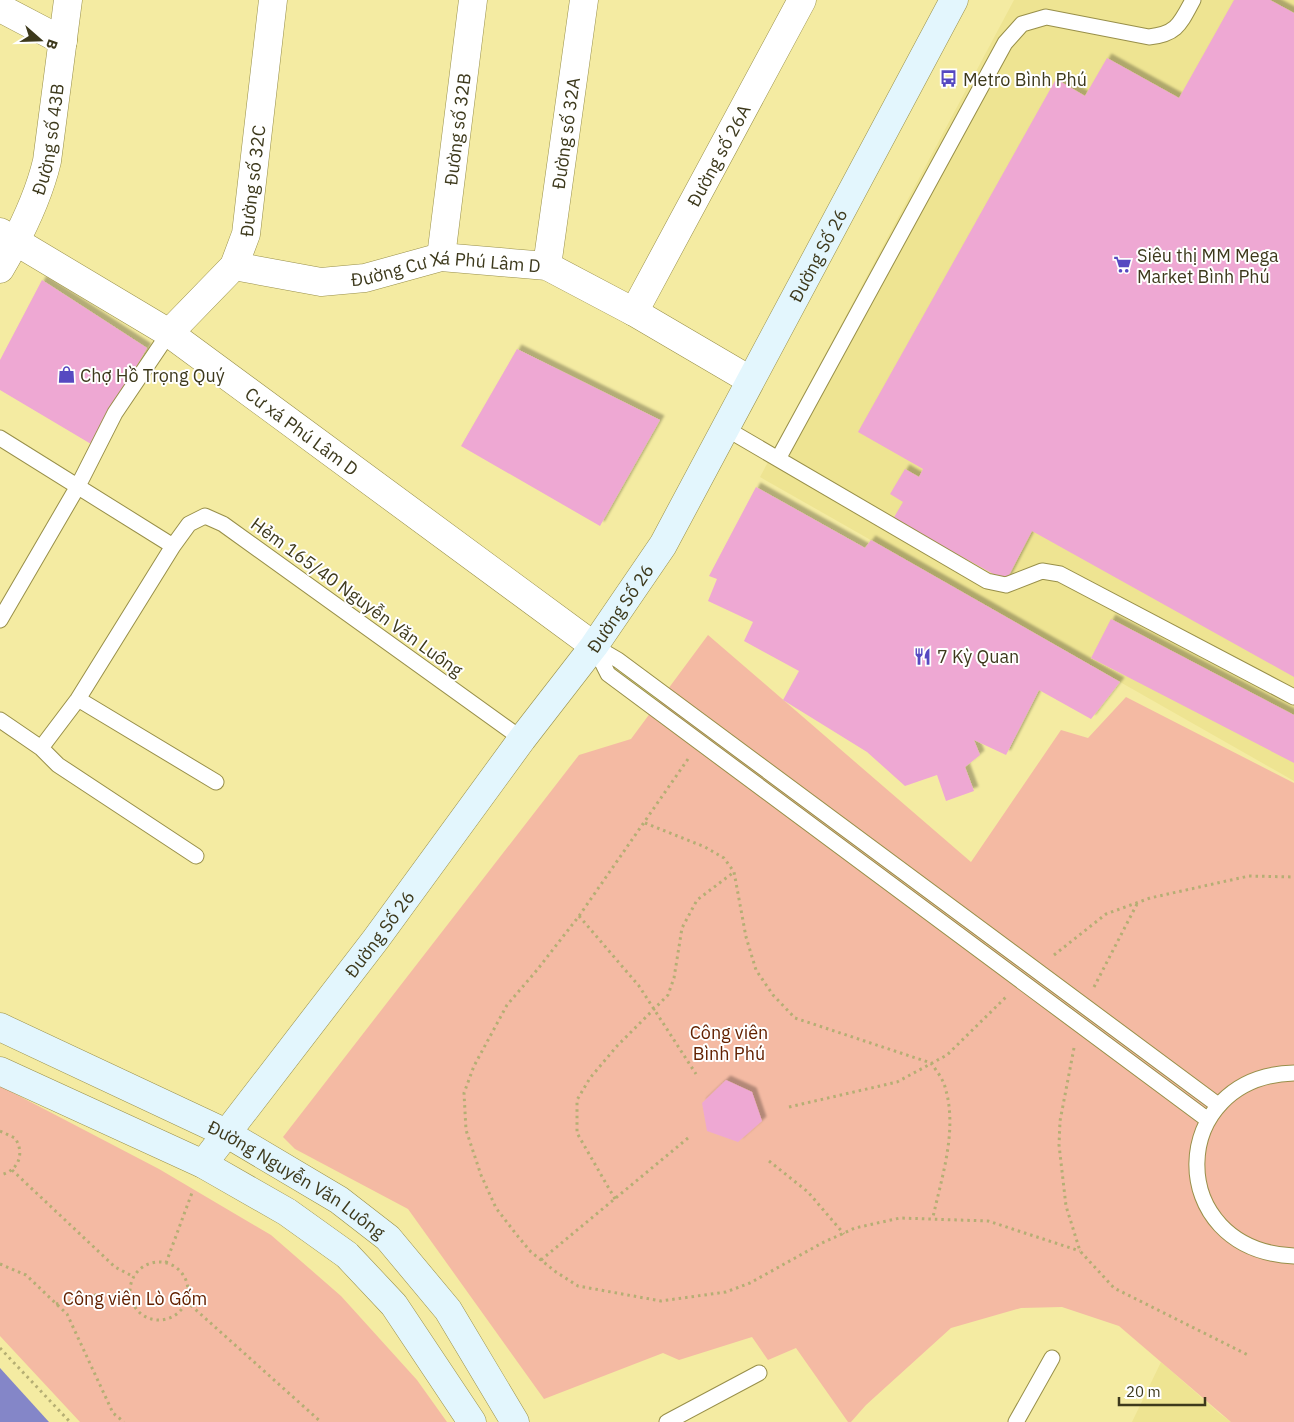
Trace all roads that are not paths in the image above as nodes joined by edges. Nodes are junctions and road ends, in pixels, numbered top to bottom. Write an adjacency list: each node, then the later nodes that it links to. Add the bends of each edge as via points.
1 (68, 0): 9 (street, Đường số 43B)
2 (273, 0): 12 (street, Đường số 32C, via 246,234)
3 (473, 0): 11 (street, Đường số 32B)
4 (584, 0): 13 (street, Đường số 32A)
5 (802, 0): 15 (street, Đường số 26A)
6 (954, 0): 17 (street, Đường Số 26)
7 (1193, 0): 20 (lane, via 1181,23 1166,35 1149,37 1046,18 1022,24 1016,30 1005,43)
8 (0, 8): 9 (street)
9 (63, 41): 10 (street, Đường số 43B, via 41,185)
10 (8, 237): 14 (street, Đường số 43B); 16 (street, Cư xá Phú Lâm D)
11 (441, 257): 12 (street, Đường Cư Xá Phú Lâm D, via 365,278 321,282); 13 (street, Đường Cư Xá Phú Lâm D)
12 (234, 266): 16 (street, Đường số 32C)
13 (548, 266): 15 (street, Đường Cư Xá Phú Lâm D)
14 (0, 269)
15 (634, 312): 17 (street, Đường Cư Xá Phú Lâm D)
16 (169, 333): 21 (lane, via 115,413); 24 (street, Cư xá Phú Lâm D)
17 (750, 380): 18 (street, Đường Số 26)
18 (725, 428): 20 (lane); 24 (street, Đường Số 26, via 663,545)
19 (0, 438): 21 (lane)
20 (778, 459): 25 (lane, via 987,581 1006,585 1042,571 1060,574)
21 (78, 486): 22 (lane); 23 (lane)
22 (173, 546): 26 (lane); 28 (lane, Hẻm 165/40 Nguyễn Văn Luông, via 189,524 205,516 223,524)
23 (0, 620)
24 (594, 646): 28 (street, Đường Số 26); 35 (lane, via 626,666); 36 (lane, via 608,674)
25 (1294, 698)
26 (78, 699): 29 (lane); 30 (lane)
27 (0, 720): 29 (lane)
28 (522, 739): 37 (street, Đường Số 26, via 376,939)
29 (41, 748): 31 (lane, via 58,765)
30 (216, 782)
31 (196, 856)
32 (0, 1027): 37 (street, Đường Nguyễn Văn Luông)
33 (0, 1071): 38 (street, Đường Nguyễn Văn Luông)
34 (1294, 1073): 35 (lane, via 1275,1073 1254,1080 1234,1090)
35 (1218, 1106): 36 (lane)
36 (1208, 1120): 39 (lane, via 1200,1140 1197,1162 1199,1184 1206,1204 1222,1228 1251,1248)
37 (226, 1133): 38 (street, Đường Số 26); 43 (street, Đường Nguyễn Văn Luông, via 339,1200 388,1238 448,1310)
38 (203, 1164): 42 (street, Đường Nguyễn Văn Luông, via 287,1212 348,1255 394,1305)
39 (1294, 1256)
40 (1052, 1358): 45 (lane)
41 (759, 1373): 44 (lane)
42 (472, 1422)
43 (515, 1422)
44 (667, 1422)
45 (1016, 1422)

